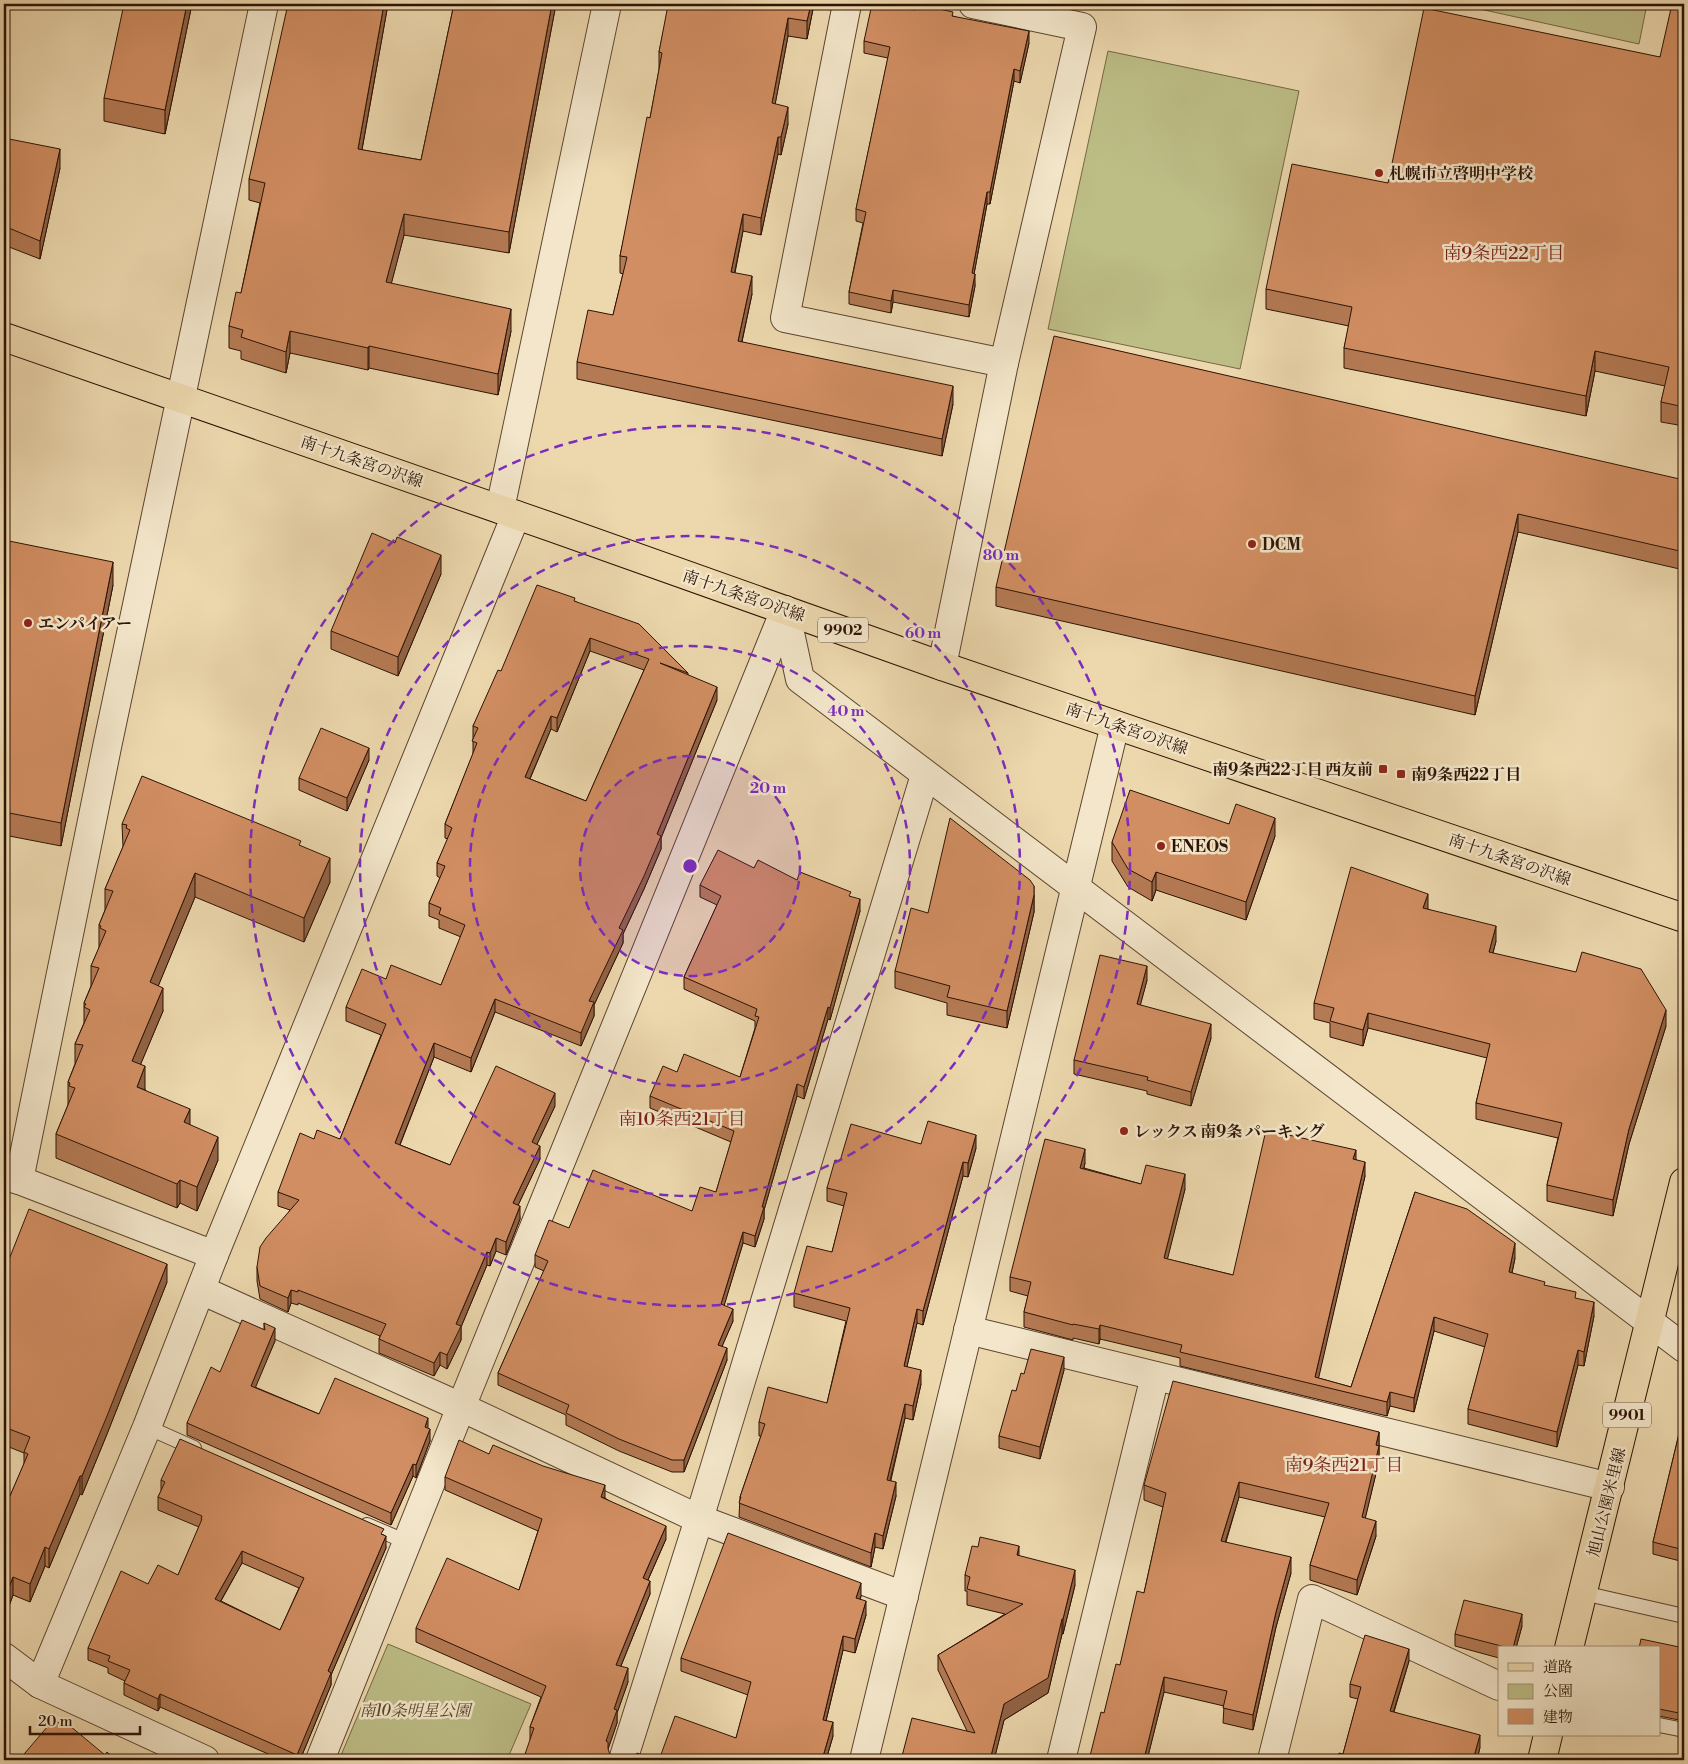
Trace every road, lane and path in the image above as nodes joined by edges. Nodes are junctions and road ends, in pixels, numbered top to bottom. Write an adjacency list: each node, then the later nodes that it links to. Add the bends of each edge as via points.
1 (264, 4): 7 (street)
2 (607, 4): 8 (street)
3 (847, 4): 6 (street, via 785,318)
4 (973, 4): 6 (street, via 1082,27)
5 (4, 337): 7 (main road, 南十九条宮の沢線 / 9902)
6 (1004, 363): 10 (street)
7 (181, 399): 8 (main road, 南十九条宮の沢線 / 9902); 15 (street)
8 (508, 512): 9 (main road, 南十九条宮の沢線 / 9902); 17 (street)
9 (785, 610): 10 (main road, 南十九条宮の沢線 / 9902); 12 (street, via 800,679); 23 (street)
10 (942, 666): 11 (main road, 南十九条宮の沢線 / 9902)
11 (1115, 724): 13 (street); 14 (main road, 南十九条宮の沢線 / 9902)
12 (925, 775): 13 (street); 28 (street)
13 (1076, 888): 19 (street); 20 (street)
14 (1684, 918)
15 (11, 1178): 17 (street)
16 (1684, 1182): 19 (main road, 旭山公園米里線 / 9901)
17 (214, 1255): 18 (street)
18 (201, 1290): 23 (street); 24 (street)
19 (1650, 1322): 21 (street); 26 (main road, 旭山公園米里線 / 9901)
20 (968, 1330): 22 (street); 31 (street)
21 (1684, 1348)
22 (1155, 1376): 26 (street); 44 (street)
23 (461, 1407): 28 (street); 29 (street)
24 (147, 1427): 25 (lane); 35 (street)
25 (202, 1452)
26 (1610, 1486): 30 (main road, 旭山公園米里線 / 9901)
27 (353, 1518): 29 (lane)
28 (699, 1518): 31 (street); 42 (street)
29 (407, 1542): 41 (street)
30 (1583, 1593): 32 (lane); 33 (main road, 旭山公園米里線 / 9901)
31 (904, 1596): 43 (street)
32 (1684, 1616)
33 (1570, 1646)
34 (4, 1658): 35 (street)
35 (40, 1684): 40 (street)
36 (1498, 1686): 45 (street, via 1312,1599)
37 (1660, 1725): 38 (lane)
38 (1684, 1730)
39 (1548, 1736): 46 (main road)
40 (205, 1760)
41 (320, 1760)
42 (622, 1760)
43 (864, 1760)
44 (1060, 1760)
45 (1272, 1760)
46 (1542, 1760)

